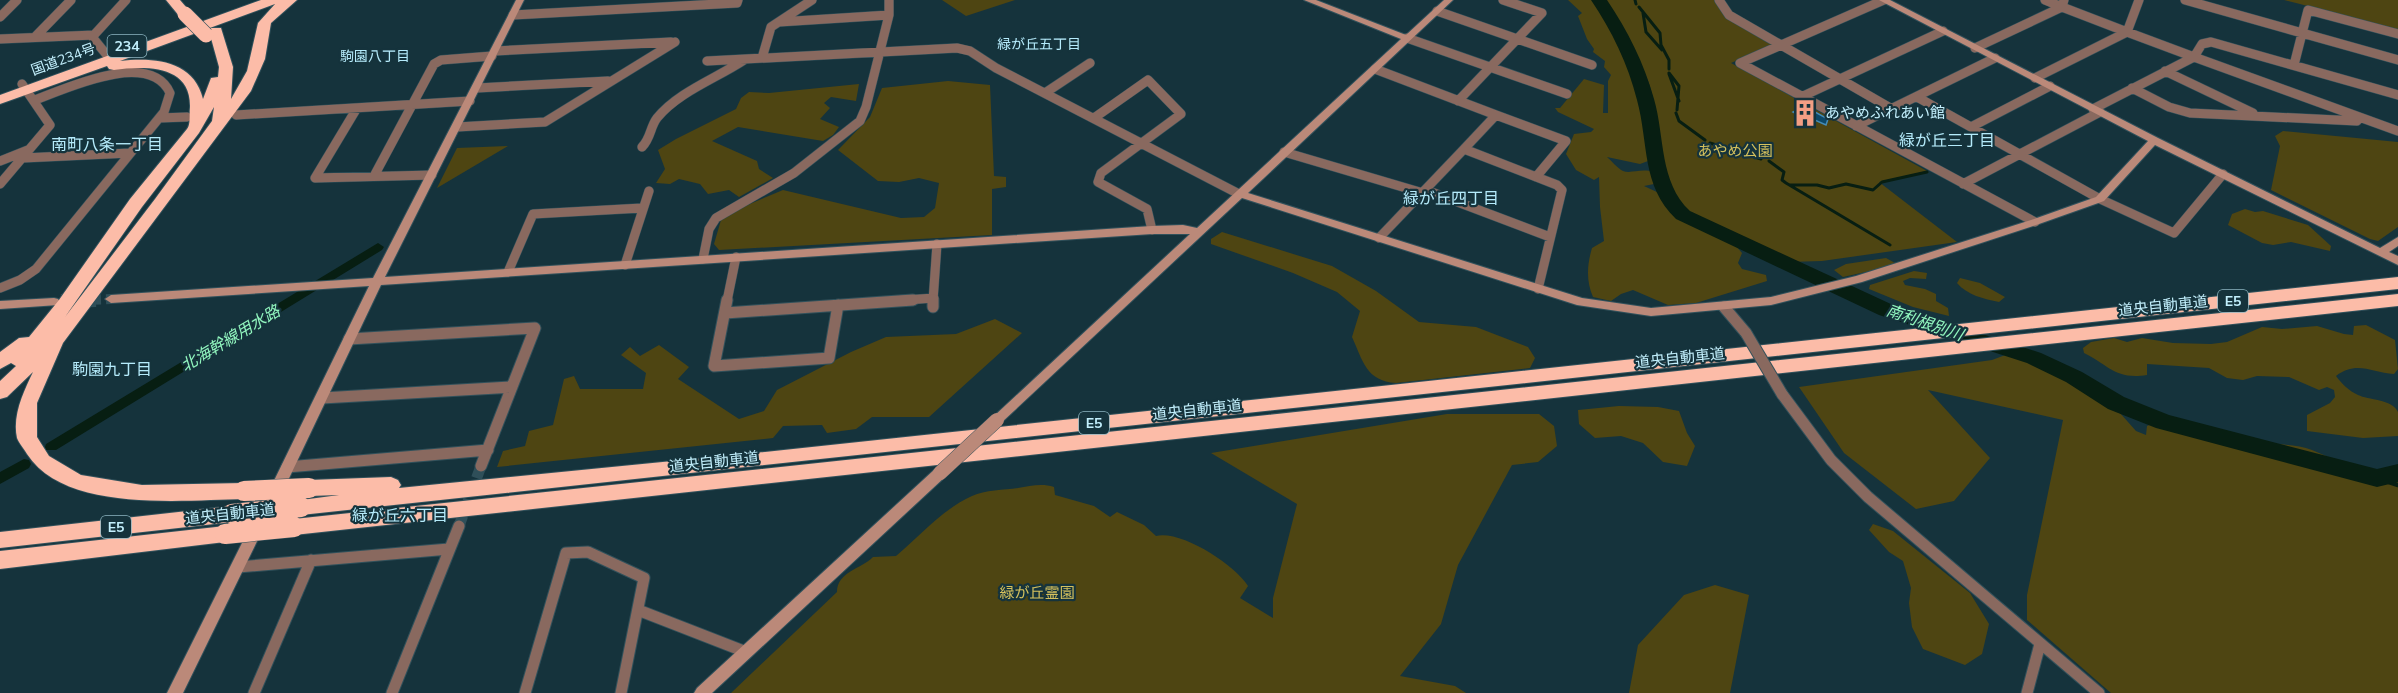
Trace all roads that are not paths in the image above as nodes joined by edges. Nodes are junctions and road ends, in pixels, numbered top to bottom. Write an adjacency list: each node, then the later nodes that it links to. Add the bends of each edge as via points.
1 (17, 0): 27 (street)
2 (71, 0): 35 (street)
3 (126, 0): 34 (street)
4 (173, 0): 23 (highway)
5 (242, 0): 23 (highway)
6 (255, 0): 23 (highway, 国道234号 / 234)
7 (273, 0): 43 (highway, 国道234号 / 234)
8 (290, 0): 82 (highway, via 266,18 256,68 239,99)
9 (520, 0): 25 (street)
10 (738, 0): 22 (street)
11 (812, 0): 28 (street)
12 (889, 0): 26 (street)
13 (1308, 0): 36 (street)
14 (1449, 0): 24 (street)
15 (1503, 0): 38 (street, via 1542,13)
16 (1719, 0): 39 (street, via 1729,15)
17 (1884, 0): 29 (street); 39 (street)
18 (2045, 0): 21 (street)
19 (2139, 0): 30 (street)
20 (2185, 0): 32 (street)
21 (2063, 3): 30 (street); 40 (street)
22 (644, 4): 25 (street)
23 (190, 11): 31 (highway, bridge); 43 (highway, 国道234号 / 234)
24 (1437, 11): 36 (street); 38 (street)
25 (513, 15): 42 (street)
26 (889, 15): 28 (street); 41 (street)
27 (0, 17)
28 (779, 22): 45 (street, via 771,27)
29 (1943, 31): 40 (street); 58 (street)
30 (2127, 32): 44 (street); 56 (street)
31 (211, 33): 82 (highway, via 226,67); 84 (highway, via 216,80 211,102)
32 (2301, 33): 33 (street, via 2308,10); 48 (street); 52 (street)
33 (2398, 34)
34 (94, 35): 35 (street); 43 (street)
35 (35, 37): 37 (street)
36 (1407, 38): 53 (street); 54 (street)
37 (0, 39)
38 (1518, 39): 51 (street); 53 (street)
39 (1780, 45): 58 (street); 68 (street, via 1740,63)
40 (1976, 48): 46 (street)
41 (880, 51): 45 (street); 65 (street, via 970,51); 119 (street, via 860,121 794,173 716,218 709,229)
42 (494, 54): 59 (street, via 675,42); 61 (street); 73 (street, via 438,62)
43 (108, 57): 57 (highway, 国道234号 / 234); 63 (highway, 国道234号 / 234)
44 (2194, 57): 52 (street, via 2207,42); 55 (street); 83 (street)
45 (762, 58): 47 (street)
46 (1995, 58): 56 (street); 69 (street)
47 (744, 60): 49 (street); 91 (street, via 656,119 652,136)
48 (2398, 60)
49 (707, 62)
50 (1090, 63): 65 (street)
51 (1592, 65)
52 (2294, 65): 67 (street)
53 (1491, 66): 66 (street); 72 (street)
54 (1375, 69): 72 (street); 94 (street)
55 (2165, 70): 62 (street); 79 (street)
56 (2035, 78): 60 (street)
57 (58, 79): 63 (highway, 国道234号 / 234); 84 (highway, via 133,63 173,67 194,88 198,112)
58 (1841, 79): 68 (street); 75 (street)
59 (612, 81): 61 (street); 86 (street, via 545,122)
60 (2050, 86): 76 (street); 87 (street)
61 (477, 88): 71 (street)
62 (2132, 88): 76 (street); 79 (street, via 2178,111)
63 (28, 91): 64 (highway, 国道234号 / 234); 70 (highway, 国道234号 / 234); 80 (street, via 112,74 148,74 163,81 170,93); 92 (street, via 50,125)
64 (0, 92)
65 (1045, 93): 81 (street)
66 (1568, 94)
67 (2398, 94)
68 (1801, 97): 85 (street)
69 (1917, 97): 75 (street); 87 (street)
70 (0, 100)
71 (470, 101): 73 (street); 86 (street)
72 (1458, 101): 78 (street)
73 (412, 105): 74 (street); 101 (street)
74 (357, 108): 77 (street); 101 (street, via 315,178)
75 (1892, 109): 85 (street)
76 (2097, 110): 89 (street); 96 (street)
77 (236, 115)
78 (1496, 115): 93 (street); 102 (street, via 1566,141)
79 (2259, 116): 83 (street)
80 (159, 118): 84 (street); 95 (street)
81 (1094, 118): 90 (street); 90 (street, via 1148,80 1181,114)
82 (219, 121): 133 (highway, via 161,203)
83 (2370, 121): 88 (street)
84 (191, 122): 133 (highway)
85 (1856, 126): 104 (street)
86 (457, 127): 100 (street)
87 (1971, 127): 96 (street)
88 (2398, 130)
89 (2154, 140): 99 (street); 108 (street)
90 (1142, 143): 107 (street); 111 (street, via 1101,173 1098,182 1147,209)
91 (642, 147)
92 (30, 149): 97 (street); 98 (street)
93 (1464, 149): 102 (street); 106 (street)
94 (1284, 152): 106 (street); 107 (street)
95 (130, 153): 97 (street); 125 (street, via 36,269)
96 (2020, 155): 104 (street); 108 (street)
97 (23, 158): 103 (street)
98 (0, 160)
99 (2223, 174): 108 (street, via 2174,233); 117 (street)
100 (432, 175): 101 (street); 123 (street)
101 (374, 176)
102 (1536, 177): 113 (street, via 1562,190)
103 (0, 184)
104 (1963, 184): 110 (street)
105 (649, 191): 109 (street)
106 (1425, 192): 113 (street); 114 (street)
107 (1239, 194): 112 (street); 114 (street)
108 (2100, 199): 110 (street)
109 (642, 208): 121 (street); 122 (street, via 533,214)
110 (2035, 222): 131 (street, via 1858,279 1772,301)
111 (1152, 230): 112 (street); 116 (street)
112 (1198, 232): 152 (street, bridge)
113 (1550, 237): 126 (street)
114 (1379, 238): 126 (street)
115 (2398, 241): 117 (street)
116 (938, 244): 118 (street); 130 (street, via 934,303)
117 (2381, 252): 120 (street)
118 (736, 257): 119 (street); 132 (street)
119 (703, 260): 121 (street)
120 (2397, 261)
121 (625, 264): 122 (street)
122 (508, 272): 123 (street)
123 (377, 281): 127 (street); 134 (street)
124 (2398, 283): 143 (highway, 道央自動車道 / E5, via 759,459 509,483)
125 (0, 288)
126 (1538, 289): 131 (street, via 1622,310)
127 (111, 298)
128 (2398, 300): 148 (highway, 道央自動車道 / E5, bridge, via 225,534)
129 (0, 305): 133 (street)
130 (838, 305): 132 (street); 132 (street, via 829,358 714,366)
131 (1724, 307): 151 (street, bridge, via 1746,333 1782,394 1831,460 1868,497)
132 (725, 313)
133 (55, 319): 135 (highway); 136 (highway); 138 (highway); 143 (highway, bridge, via 28,403 27,438 42,461 76,482 142,493 244,491)
134 (350, 339): 137 (street, via 535,328); 139 (street)
135 (0, 362)
136 (0, 379)
137 (512, 387): 139 (street); 140 (street)
138 (0, 392)
139 (322, 398): 142 (street)
140 (488, 450): 141 (street); 142 (street)
141 (481, 466)
142 (287, 467): 149 (street)
143 (305, 497): 145 (highway, 道央自動車道 / E5, bridge, via 232,514)
144 (459, 526): 146 (street)
145 (0, 540)
146 (449, 549): 147 (street); 155 (street)
147 (311, 560): 149 (street); 154 (street)
148 (0, 562)
149 (238, 567): 153 (street)
150 (638, 610): 152 (street); 156 (street, via 644,578 588,552 566,554); 157 (street)
151 (2040, 644): 159 (street); 160 (street)
152 (746, 652): 158 (street)
153 (175, 693)
154 (254, 693)
155 (392, 693)
156 (525, 693)
157 (621, 693)
158 (702, 693)
159 (2027, 693)
160 (2098, 693)

